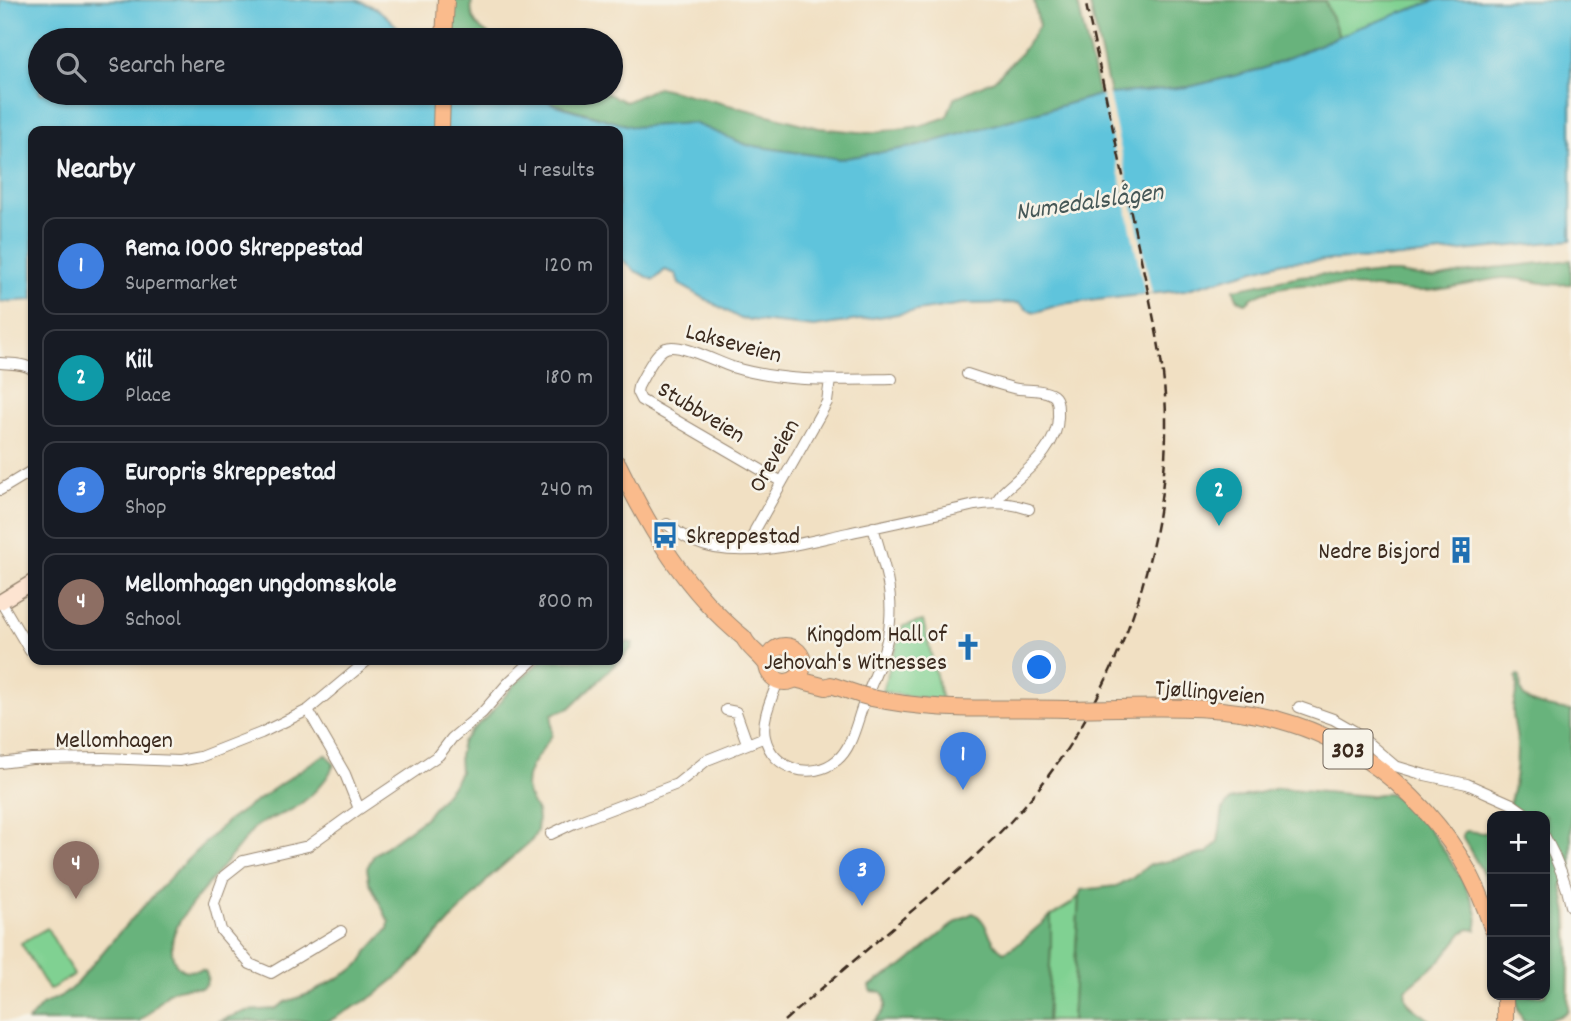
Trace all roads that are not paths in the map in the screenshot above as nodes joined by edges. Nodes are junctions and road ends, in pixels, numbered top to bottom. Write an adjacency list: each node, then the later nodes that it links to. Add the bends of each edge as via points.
1 (446, 0): 2 (main road)
2 (444, 28)
3 (442, 105): 4 (main road)
4 (442, 126)
5 (0, 363): 6 (street)
6 (28, 367)
7 (967, 374): 15 (street, via 1016,389 1048,392 1057,400 1055,435)
8 (892, 379): 9 (street, Lakseveien)
9 (830, 380): 10 (street, Lakseveien, via 754,373 673,346 657,354 638,387); 13 (street, Oreveien, via 827,402)
10 (638, 396): 13 (street, Stubbveien)
11 (28, 473): 14 (street)
12 (623, 474): 22 (main road, 303, via 669,556 704,602)
13 (782, 482): 19 (street, Oreveien)
14 (0, 490)
15 (996, 503): 16 (street); 18 (street)
16 (1029, 509)
17 (667, 524): 19 (street, via 701,545)
18 (873, 527): 19 (street); 35 (street, via 888,578 890,624 846,750 829,765 814,771 797,770 778,761)
19 (748, 550)
20 (28, 585): 21 (main road)
21 (0, 602): 23 (street)
22 (744, 638): 24 (main road, 303); 28 (main road, 303)
23 (28, 648)
24 (779, 648): 25 (main road, 303, via 793,648); 28 (main road, via 770,654)
25 (803, 660): 29 (main road, via 802,672); 31 (main road, 303)
26 (362, 665): 33 (street, Mellomhagen)
27 (528, 665): 38 (street, via 439,755)
28 (767, 665): 30 (main road, 303)
29 (795, 679): 30 (main road, 303); 31 (main road, 303)
30 (778, 681): 35 (street, via 764,723)
31 (831, 685): 43 (main road, Tjøllingveien / 303, bridge, via 866,697 923,707 1197,709 1255,715 1308,729 1354,752 1411,796 1441,830 1470,875)
32 (1299, 707): 39 (street, via 1354,730 1395,766 1467,784)
33 (308, 710): 37 (street, Mellomhagen, via 229,747 179,761 103,758); 38 (street, via 345,774)
34 (726, 710): 36 (street, via 736,712)
35 (765, 737): 36 (street)
36 (747, 743): 40 (street, via 707,761 677,783)
37 (0, 763)
38 (359, 809): 44 (street, via 308,846 243,861 224,876 214,902 221,930 250,964 271,973)
39 (1522, 811)
40 (551, 834)
41 (1550, 847): 42 (street)
42 (1571, 906)
43 (1487, 914)
44 (341, 931)
45 (1505, 1000): 46 (main road)
46 (1505, 1021)

